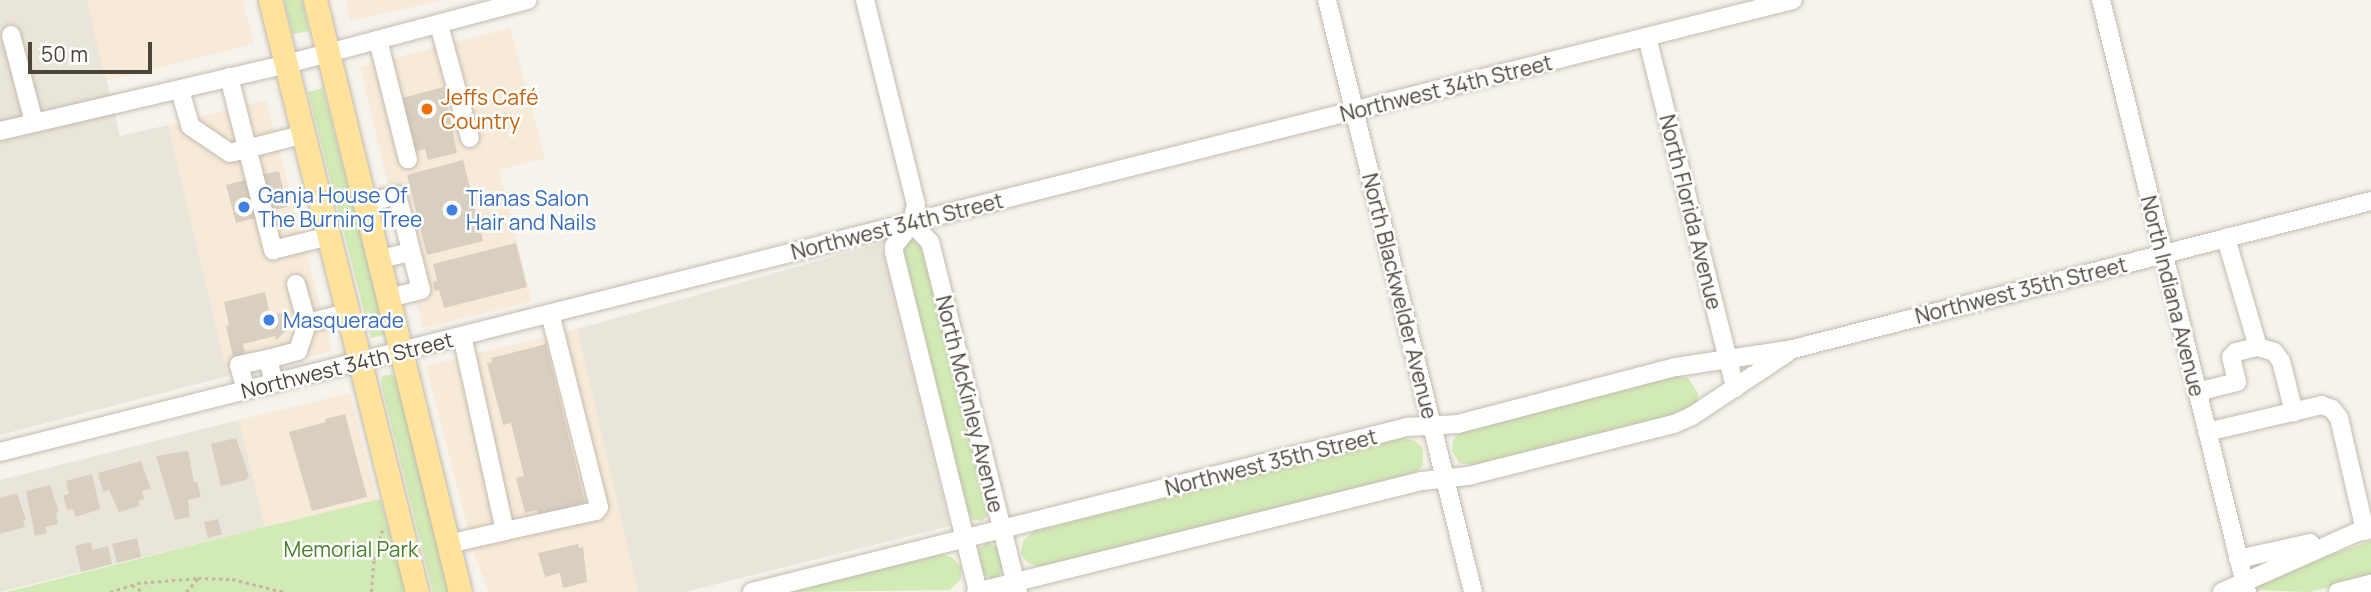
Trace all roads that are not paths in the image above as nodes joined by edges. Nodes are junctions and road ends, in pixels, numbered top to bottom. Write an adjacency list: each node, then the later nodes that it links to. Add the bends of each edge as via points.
1 (270, 0): 16 (main road)
2 (316, 0): 15 (main road)
3 (528, 0): 9 (street)
4 (865, 0): 28 (street, via 916,205)
5 (1327, 0): 19 (street, North Blackwelder Avenue)
6 (1716, 0): 10 (street)
7 (1793, 0): 10 (street, Northwest 34th Street)
8 (2101, 0): 32 (street, North Indiana Avenue)
9 (484, 5): 11 (street)
10 (1721, 18): 13 (street, Northwest 34th Street)
11 (439, 25): 14 (street); 23 (street)
12 (11, 34): 20 (street)
13 (1647, 37): 19 (street, Northwest 34th Street); 44 (street, North Florida Avenue)
14 (378, 40): 15 (street); 25 (street)
15 (328, 54): 16 (street); 27 (main road)
16 (288, 64): 17 (street); 22 (main road)
17 (229, 77): 18 (street); 24 (street)
18 (180, 90): 20 (street); 24 (street, via 190,126 230,153)
19 (1354, 111): 28 (street, Northwest 34th Street); 51 (street, North Blackwelder Avenue)
20 (34, 122): 21 (street)
21 (0, 131)
22 (305, 134): 24 (street); 29 (main road)
23 (470, 138)
24 (247, 149): 29 (street, via 273,250)
25 (408, 159)
26 (2371, 201): 30 (street, Northwest 35th Street)
27 (366, 203): 31 (street, via 397,195); 33 (main road)
28 (912, 223): 37 (street, Northwest 34th Street); 56 (street, North McKinley Avenue, via 930,242); 58 (street, North McKinley Avenue, via 894,252)
29 (329, 236): 36 (main road)
30 (2226, 238): 32 (street, Northwest 35th Street); 40 (street)
31 (411, 251): 33 (street); 35 (street, via 421,290)
32 (2163, 254): 41 (street, Northwest 35th Street); 49 (street, North Indiana Avenue)
33 (380, 259): 35 (main road)
34 (296, 284): 38 (street)
35 (390, 298): 42 (main road)
36 (347, 313): 38 (street); 45 (main road)
37 (550, 314): 39 (street, Northwest 34th Street); 55 (street, via 599,507)
38 (307, 323): 43 (street, via 298,351)
39 (462, 336): 42 (street, Northwest 34th Street); 55 (street)
40 (2258, 347): 49 (street, via 2231,357 2237,382); 50 (street, via 2274,352 2281,361)
41 (1793, 349): 44 (street, Northwest 35th Street); 47 (street, Northwest 35th Street)
42 (403, 351): 45 (street, Northwest 34th Street); 59 (main road)
43 (268, 359): 46 (street); 48 (street, via 239,365)
44 (1727, 359): 47 (street, North Florida Avenue); 51 (street, Northwest 35th Street, via 1676,367 1458,424)
45 (359, 362): 46 (street, Northwest 34th Street); 64 (main road)
46 (274, 383): 48 (street, Northwest 34th Street)
47 (1735, 388): 54 (street, Northwest 35th Street, via 1674,424)
48 (246, 390): 53 (street, Northwest 34th Street)
49 (2197, 392): 52 (street, North Indiana Avenue)
50 (2294, 412): 52 (street); 57 (street, via 2322,405 2339,418)
51 (1432, 426): 54 (street, North Blackwelder Avenue); 56 (street, Northwest 35th Street, via 1407,427)
52 (2207, 432): 60 (street, North Indiana Avenue)
53 (0, 452)
54 (1445, 478): 63 (street, Northwest 35th Street); 68 (street, North Blackwelder Avenue)
55 (505, 531): 59 (street)
56 (1002, 531): 58 (street, Northwest 35th Street); 63 (street, North McKinley Avenue)
57 (2364, 531): 60 (street); 62 (street)
58 (966, 539): 66 (street, Northwest 35th Street); 67 (street, North McKinley Avenue)
59 (448, 544): 65 (main road)
60 (2238, 559): 62 (street, North Indiana Avenue)
61 (2371, 584): 70 (street)
62 (2246, 586): 69 (street)
63 (1017, 587): 67 (street, Northwest 35th Street)
64 (417, 592)
65 (460, 592)
66 (752, 592)
67 (977, 592)
68 (1473, 592)
69 (2222, 592)
70 (2338, 592)

